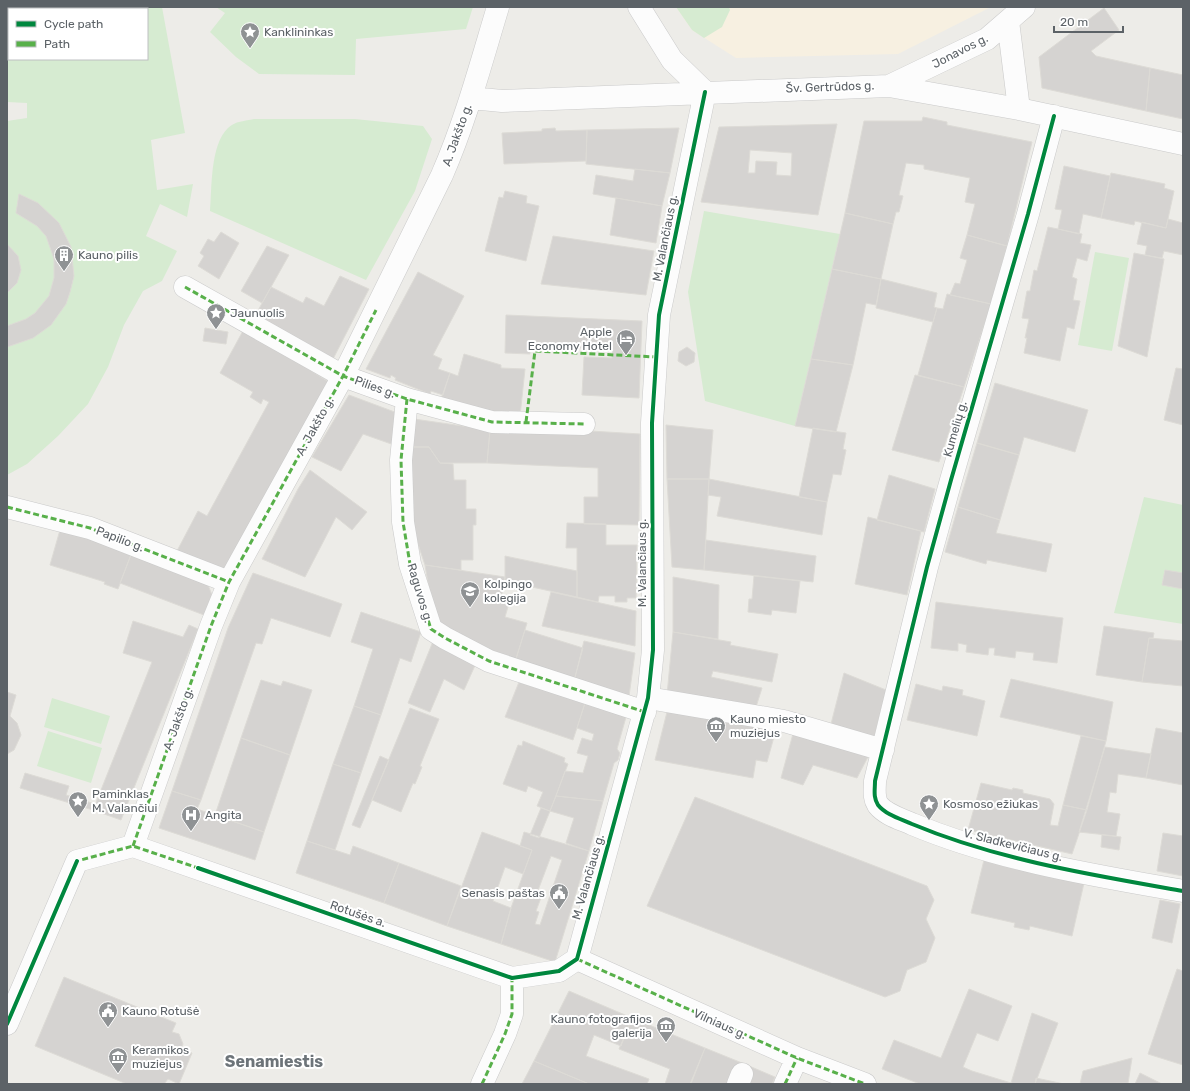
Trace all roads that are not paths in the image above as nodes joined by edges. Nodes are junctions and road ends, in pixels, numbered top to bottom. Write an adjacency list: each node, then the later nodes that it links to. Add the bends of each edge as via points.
1 (498, 7): 7 (street, A. Jakšto g.)
2 (639, 7): 6 (street, via 672,60)
3 (1024, 7): 4 (street, Jonavos g.)
4 (1008, 21): 5 (street, Jonavos g., via 987,40); 8 (street)
5 (889, 86): 6 (street, Šv. Gertrūdos g.); 8 (street, Šv. Gertrūdos g.)
6 (705, 92): 7 (street, Šv. Gertrūdos g., via 502,101); 17 (street, M. Valančiaus g., via 659,315 652,423 652,650)
7 (471, 98): 12 (street, A. Jakšto g., via 442,175)
8 (1019, 110): 9 (street, Šv. Gertrūdos g.)
9 (1054, 116): 10 (street, Šv. Gertrūdos g.); 18 (street, Kumelių g., via 951,480)
10 (1183, 144)
11 (185, 287): 12 (street, Pilies g.)
12 (342, 376): 13 (street, Pilies g.); 16 (street, A. Jakšto g.)
13 (408, 399): 14 (street, Pilies g., via 492,422); 17 (street, Raguvos g., via 402,460 403,522 410,564 431,629 489,661)
14 (584, 424)
15 (7, 507): 16 (street, Papilio g., via 90,528)
16 (229, 582): 19 (street, A. Jakšto g.)
17 (646, 705): 18 (street, Raguvos g., via 784,721); 21 (street, M. Valančiaus g.)
18 (883, 750): 20 (street, V. Sladkevičiaus g., via 874,797 888,814 953,841 985,851)
19 (133, 846): 22 (street, Rotušės a.); 23 (street, via 77,861)
20 (1183, 890)
21 (577, 960): 22 (street, via 559,971); 24 (street, Vilniaus g.)
22 (512, 978): 25 (street, via 512,1014)
23 (7, 1024)
24 (797, 1058): 26 (street); 27 (street, Vilniaus g.)
25 (482, 1084)
26 (785, 1084)
27 (865, 1084)

